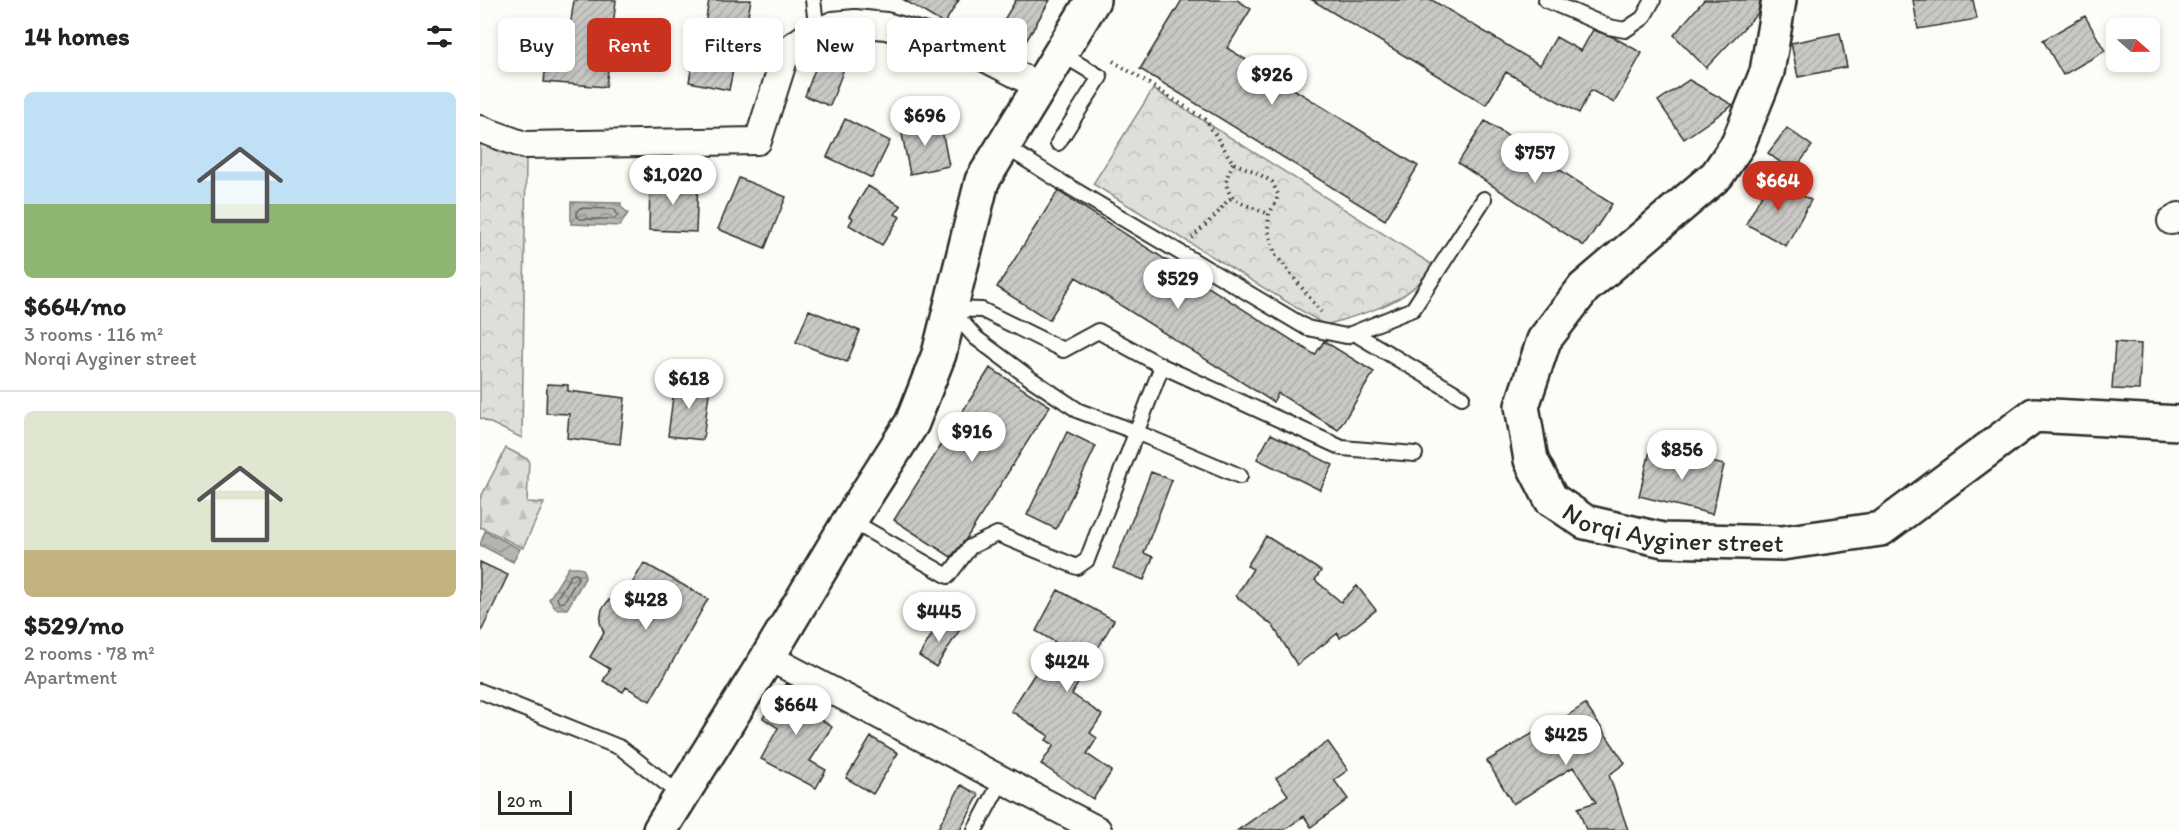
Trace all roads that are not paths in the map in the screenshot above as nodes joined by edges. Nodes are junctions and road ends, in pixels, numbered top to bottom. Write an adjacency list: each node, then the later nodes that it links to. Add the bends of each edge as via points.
1 (813, 0): 6 (lane)
2 (1093, 0): 9 (street)
3 (1546, 0): 4 (lane, via 1625,30 1643,18)
4 (1653, 0)
5 (1779, 0): 19 (street, Norqi Ayginer street, via 1767,72 1738,144 1718,175 1584,288 1544,340 1522,406 1532,460 1551,499 1585,522 1663,540 1782,543 1881,529 2034,415)
6 (815, 18)
7 (875, 25): 10 (street, via 965,48)
8 (795, 45): 11 (street, via 787,50 758,141 524,145)
9 (1060, 53): 10 (street); 12 (lane, via 1100,77)
10 (1039, 86): 13 (street)
11 (480, 129)
12 (1058, 143)
13 (1003, 145): 15 (street, via 982,181); 16 (lane, via 1306,328 1346,336)
14 (1484, 199): 16 (lane, via 1413,309)
15 (950, 309): 17 (lane, via 982,310 1063,350 1098,331); 20 (lane, via 976,338 1078,411); 23 (street, via 939,354 912,423)
16 (1354, 333): 18 (lane)
17 (1162, 366): 20 (lane); 21 (lane, via 1342,448)
18 (1462, 397)
19 (2179, 423)
20 (1136, 432): 22 (lane); 23 (lane, via 1087,560 1077,567 997,534 969,547 948,576)
21 (1415, 454)
22 (1240, 476)
23 (850, 520): 24 (street)
24 (768, 657): 26 (street); 27 (street)
25 (480, 691): 27 (lane, via 621,748)
26 (1002, 780): 29 (lane); 30 (street)
27 (682, 796): 28 (street)
28 (660, 830)
29 (975, 830)
30 (1098, 830)

